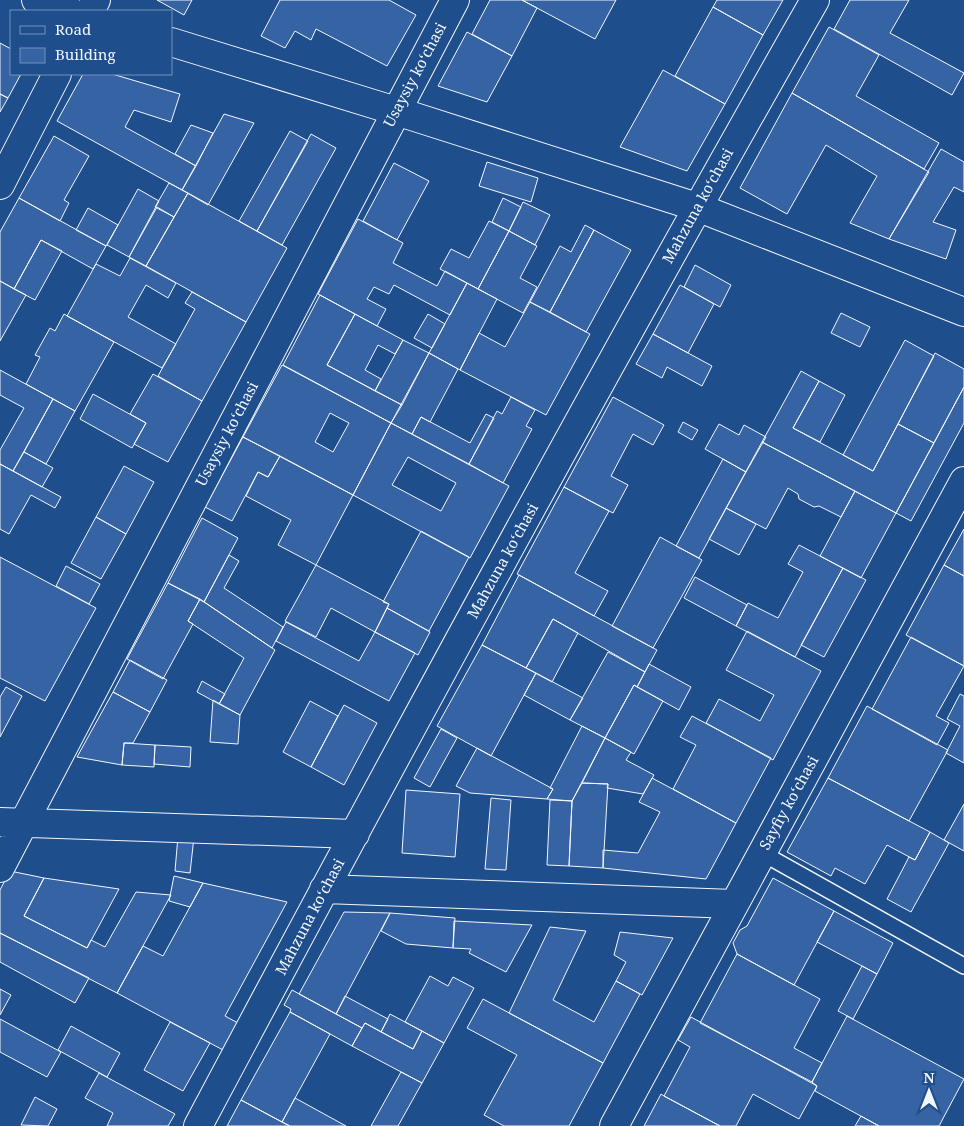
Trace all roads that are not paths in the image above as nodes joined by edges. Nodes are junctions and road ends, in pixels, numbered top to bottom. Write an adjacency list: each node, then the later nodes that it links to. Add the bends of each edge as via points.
1 (36, 0): 4 (street)
2 (455, 0): 7 (street, Usaysiy koʻchasi)
3 (815, 0): 9 (street, Mahzuna koʻchasi)
4 (67, 10)
5 (172, 42): 7 (street)
6 (56, 75): 8 (street)
7 (396, 111): 9 (street); 12 (street, Usaysiy koʻchasi)
8 (0, 185)
9 (697, 207): 10 (street); 13 (street, Mahzuna koʻchasi)
10 (964, 312)
11 (964, 481): 14 (street, Sayfiy koʻchasi)
12 (12, 823): 13 (street); 15 (street, Usaysiy koʻchasi)
13 (355, 834): 16 (street, Mahzuna koʻchasi)
14 (762, 853): 17 (street, Sayfiy koʻchasi); 18 (lane)
15 (0, 868)
16 (324, 889): 17 (street); 19 (street, Mahzuna koʻchasi)
17 (734, 904): 20 (street, Sayfiy koʻchasi)
18 (964, 966)
19 (198, 1126)
20 (614, 1126)

